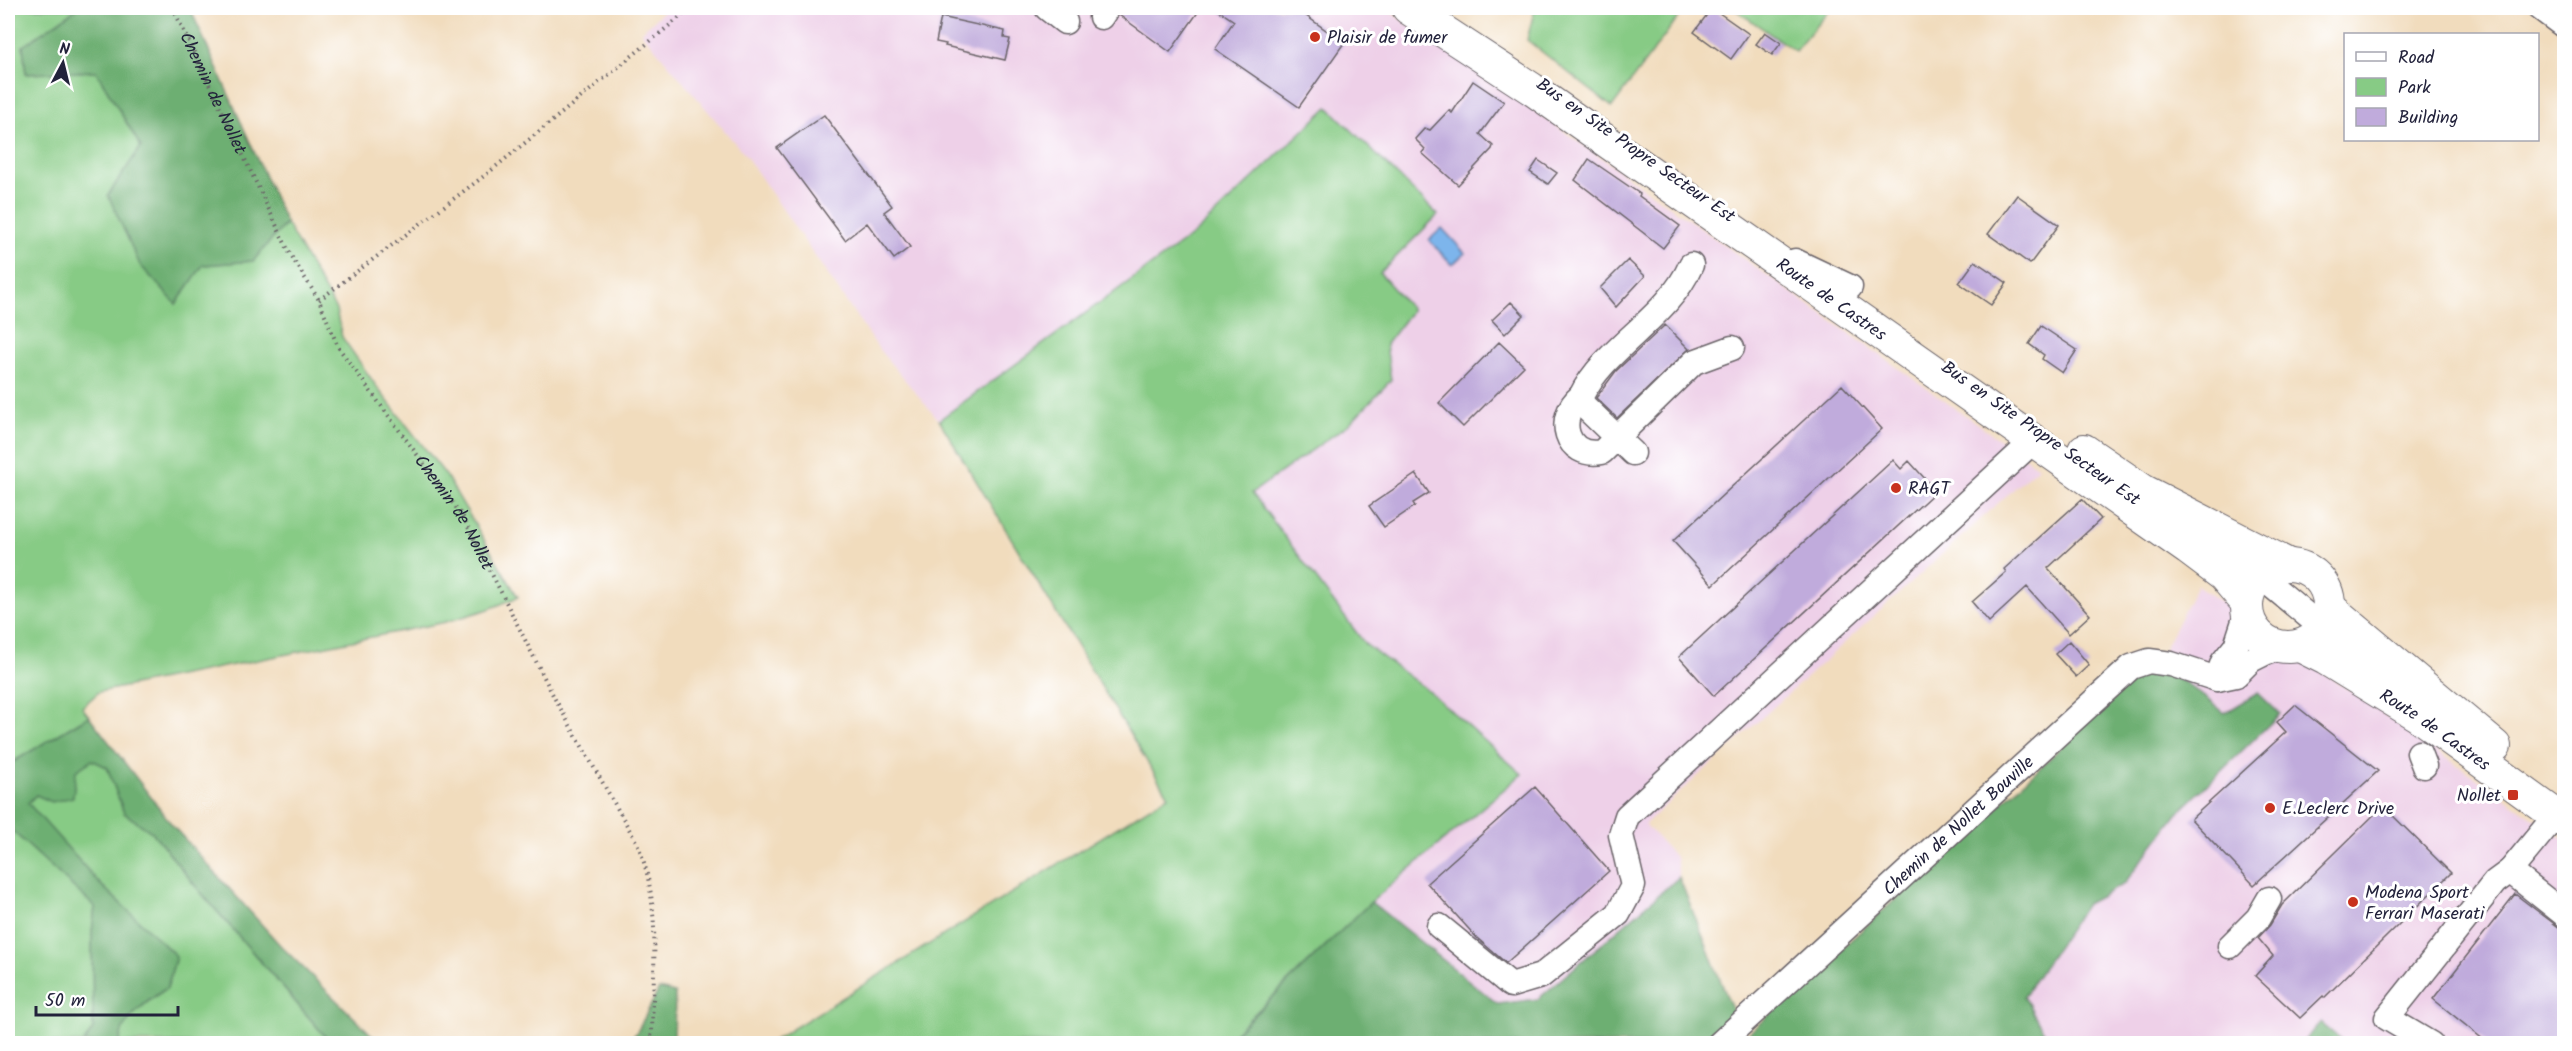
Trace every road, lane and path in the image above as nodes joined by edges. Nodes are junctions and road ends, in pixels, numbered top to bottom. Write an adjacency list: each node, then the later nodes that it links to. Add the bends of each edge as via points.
1 (173, 8): 10 (path, Chemin de Nollet, via 291,256)
2 (691, 8): 10 (path, via 496,166)
3 (1408, 8): 11 (main road, Route de Castres, via 1532,89)
4 (1425, 8): 9 (street, Bus en Site Propre Secteur Est, via 1545,86 1798,263)
5 (1445, 8): 9 (main road, Route de Castres)
6 (2540, 8): 7 (street)
7 (2565, 26)
8 (1691, 266): 13 (street, via 1671,297 1601,369)
9 (1850, 287): 16 (main road, Route de Castres)
10 (318, 300): 30 (path, Chemin de Nollet, via 338,347 463,517 555,699 648,867 653,919)
11 (1861, 320): 17 (street, Bus en Site Propre Secteur Est, via 1895,333 2115,485); 19 (main road, Route de Castres)
12 (1732, 348): 14 (street, via 1694,362)
13 (1582, 400): 14 (street); 14 (street, via 1572,403 1567,414 1566,428 1575,448 1583,453)
14 (1626, 446)
15 (2028, 446): 28 (street, via 1627,816 1621,835 1633,886 1617,914 1601,928 1541,976 1510,985)
16 (2144, 491): 17 (street, Bus en Site Propre Secteur Est); 18 (main road, Route de Castres)
17 (2190, 530): 19 (street, Bus en Site Propre Secteur Est, via 2224,550)
18 (2289, 565): 19 (main road, via 2276,566); 20 (main road, Route de Castres, via 2315,575 2326,590)
19 (2251, 597): 20 (street, Bus en Site Propre Secteur Est); 20 (main road, Route de Castres, via 2253,628 2260,637); 21 (street, via 2240,638 2223,662)
20 (2309, 632): 21 (street, via 2251,660 2236,675); 22 (street, Bus en Site Propre Secteur Est); 23 (main road, Route de Castres, via 2326,658); 24 (main road, Route de Castres, via 2482,737)
21 (2217, 679): 31 (street, Chemin de Nollet Bouville, via 2149,661 2131,667)
22 (2391, 683): 23 (street, Bus en Site Propre Secteur Est); 24 (street, Bus en Site Propre Secteur Est)
23 (2417, 715): 24 (main road, Route de Castres)
24 (2562, 810): 25 (street)
25 (2510, 870): 27 (street); 32 (street, via 2495,882 2387,1018)
26 (2269, 899): 29 (street, via 2258,918)
27 (2565, 914)
28 (1439, 926)
29 (2230, 946)
30 (649, 1044)
31 (1719, 1044)
32 (2431, 1044)

